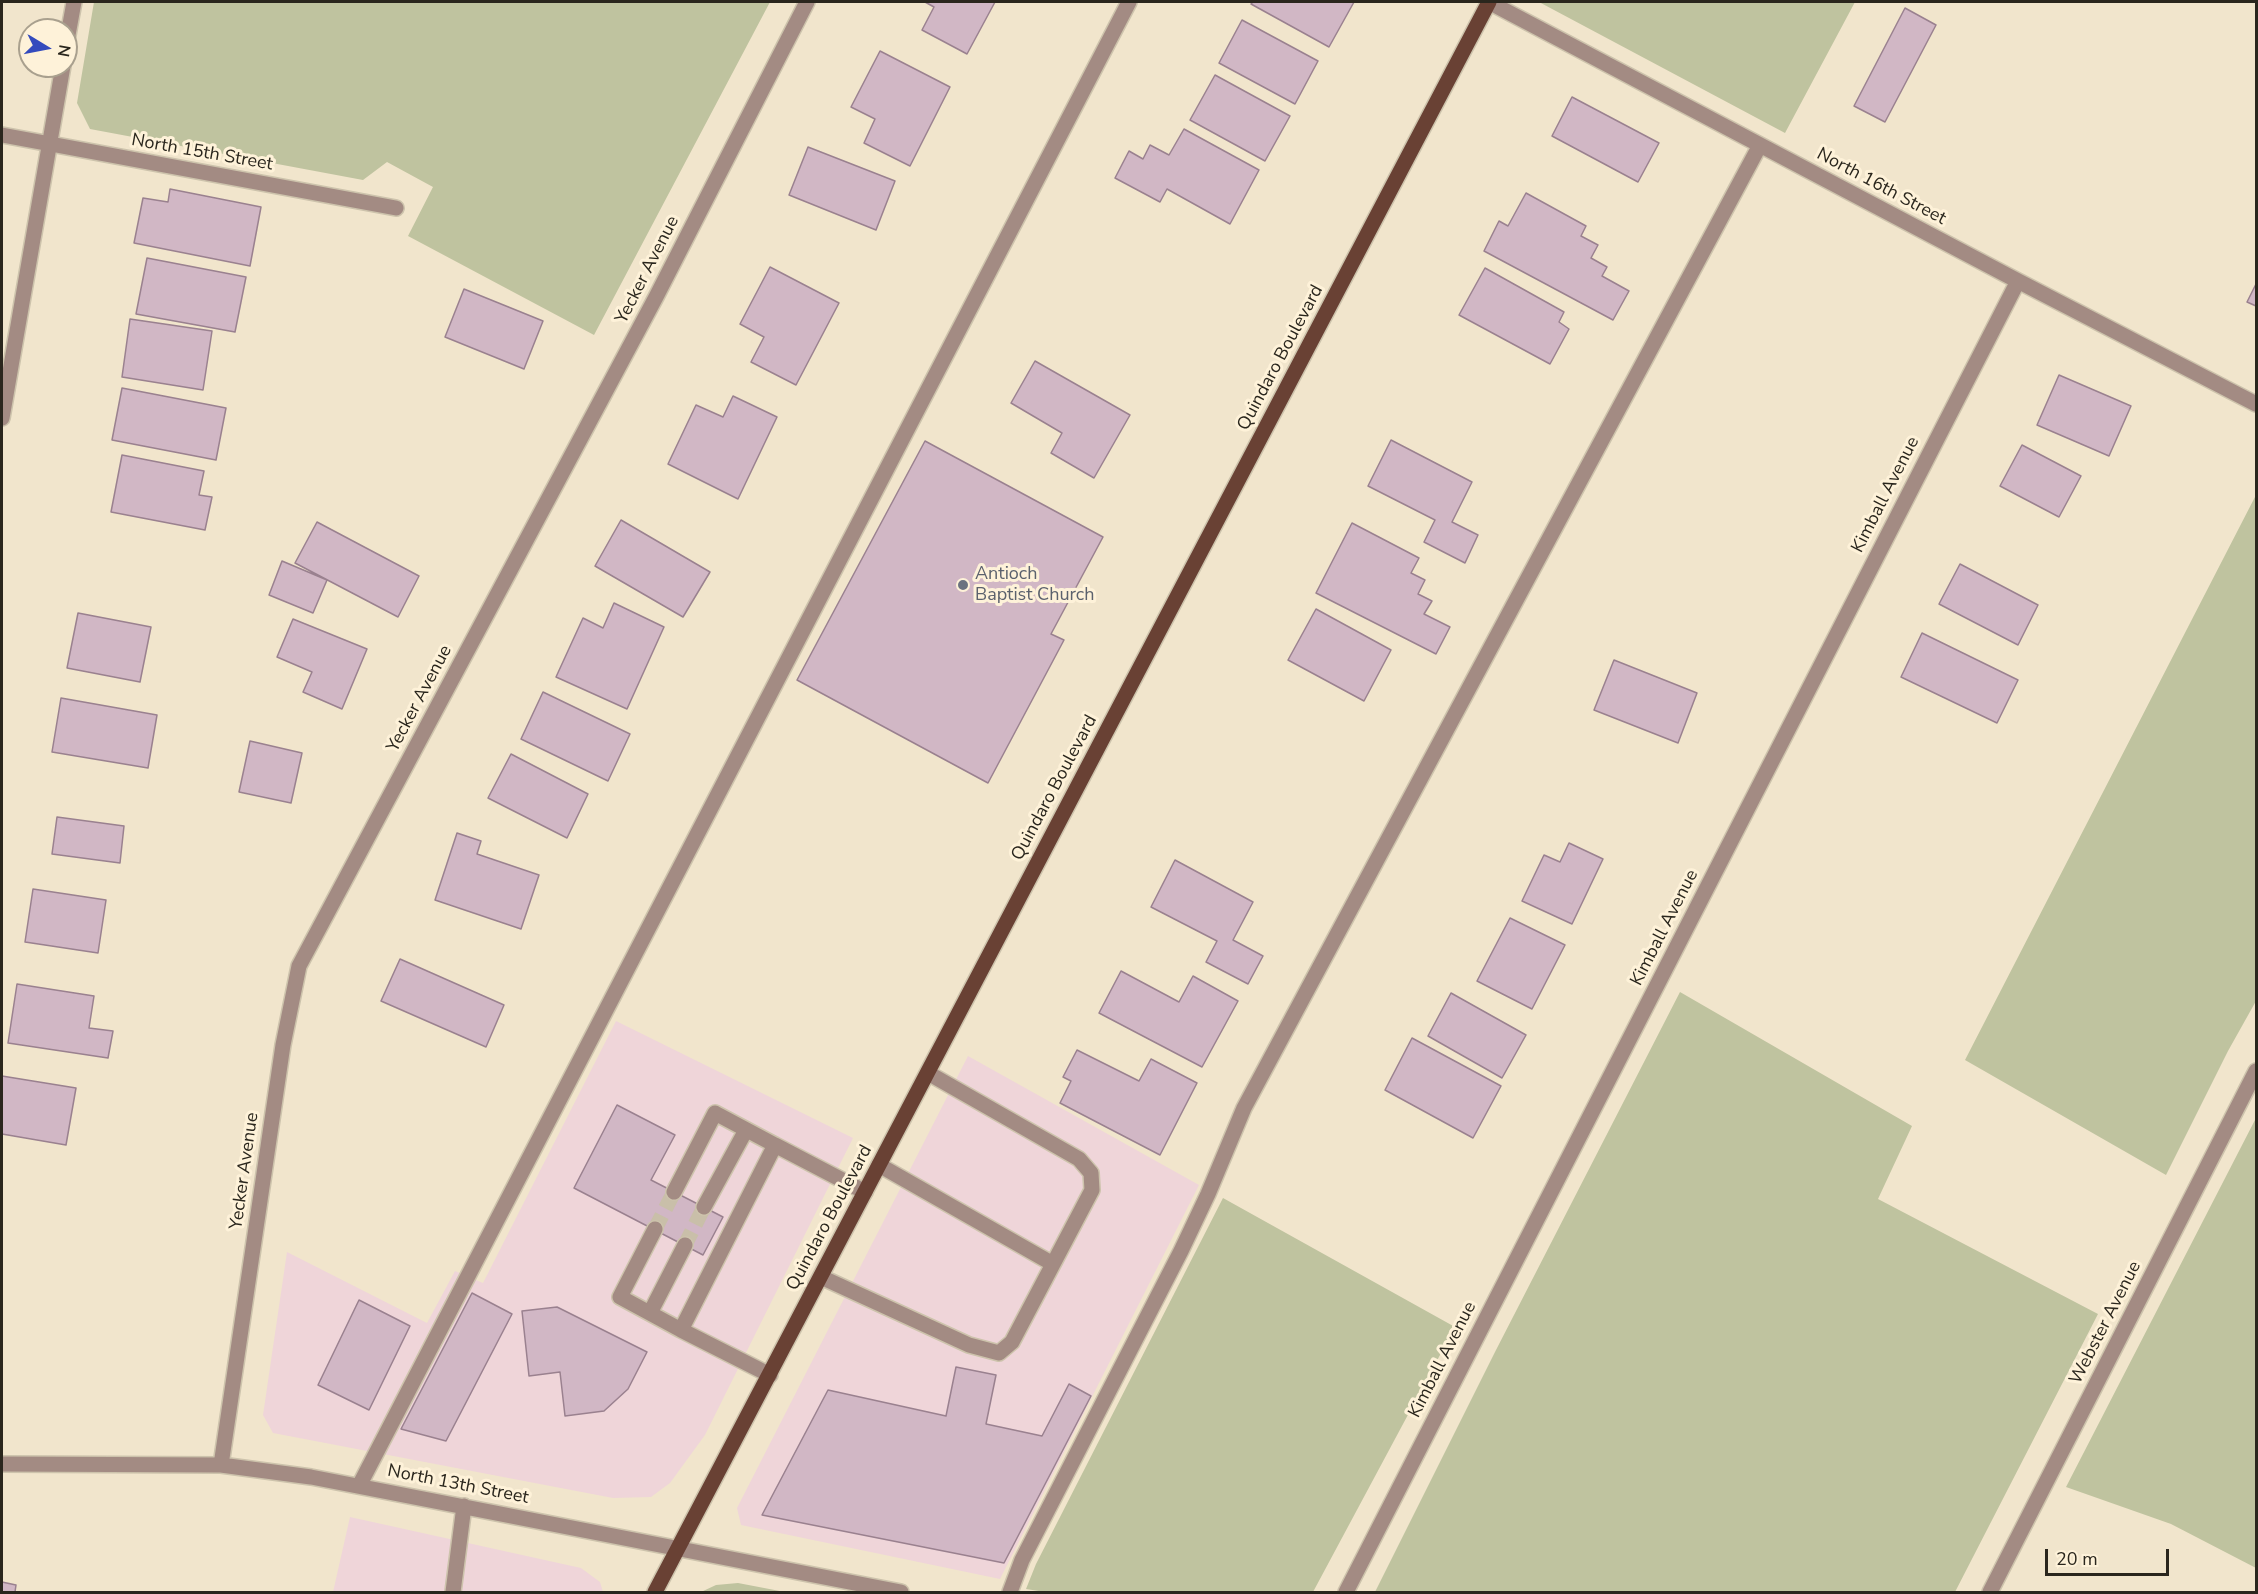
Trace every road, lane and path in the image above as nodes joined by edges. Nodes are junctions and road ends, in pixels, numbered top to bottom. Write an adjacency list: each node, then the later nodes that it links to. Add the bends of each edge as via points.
1 (74, 2): 5 (street)
2 (807, 2): 30 (street, Yecker Avenue, via 656,297 299,966 283,1045)
3 (1129, 2): 31 (street)
4 (1489, 2): 9 (street, North 16th Street); 15 (main road, Quindaro Boulevard)
5 (71, 18)
6 (61, 78): 8 (street)
7 (2, 135): 8 (street, North 15th Street)
8 (49, 144): 10 (street, North 15th Street); 13 (street)
9 (1760, 145): 11 (street, North 16th Street); 37 (street, via 1244,1108 1190,1232 1022,1560)
10 (396, 208)
11 (2018, 281): 12 (street, North 16th Street); 38 (street, Kimball Avenue)
12 (2256, 404)
13 (2, 417)
14 (2256, 1071): 39 (street, Webster Avenue)
15 (928, 1074): 18 (main road, Quindaro Boulevard); 24 (street, via 1079,1159 1091,1173 1092,1190)
16 (746, 1130): 17 (street); 19 (street, via 715,1113); 21 (street)
17 (775, 1145): 20 (street); 27 (street)
18 (879, 1165): 20 (main road, Quindaro Boulevard); 24 (street)
19 (674, 1192)
20 (865, 1192): 25 (main road, Quindaro Boulevard)
21 (704, 1207)
22 (655, 1229): 26 (street, via 620,1297)
23 (685, 1245): 26 (street)
24 (1053, 1263): 25 (street, via 1012,1342 999,1353 969,1345)
25 (821, 1277): 28 (main road, Quindaro Boulevard)
26 (650, 1313): 27 (street)
27 (681, 1330): 28 (street)
28 (770, 1375): 33 (main road, Quindaro Boulevard)
29 (2, 1464): 30 (street, North 13th Street)
30 (221, 1465): 31 (street, North 13th Street)
31 (359, 1486): 32 (street, North 13th Street)
32 (464, 1506): 33 (street, North 13th Street); 34 (street)
33 (679, 1549): 35 (main road, Quindaro Boulevard); 36 (street, North 13th Street)
34 (453, 1593)
35 (656, 1593)
36 (901, 1593)
37 (1010, 1593)
38 (1346, 1593)
39 (1990, 1593)

